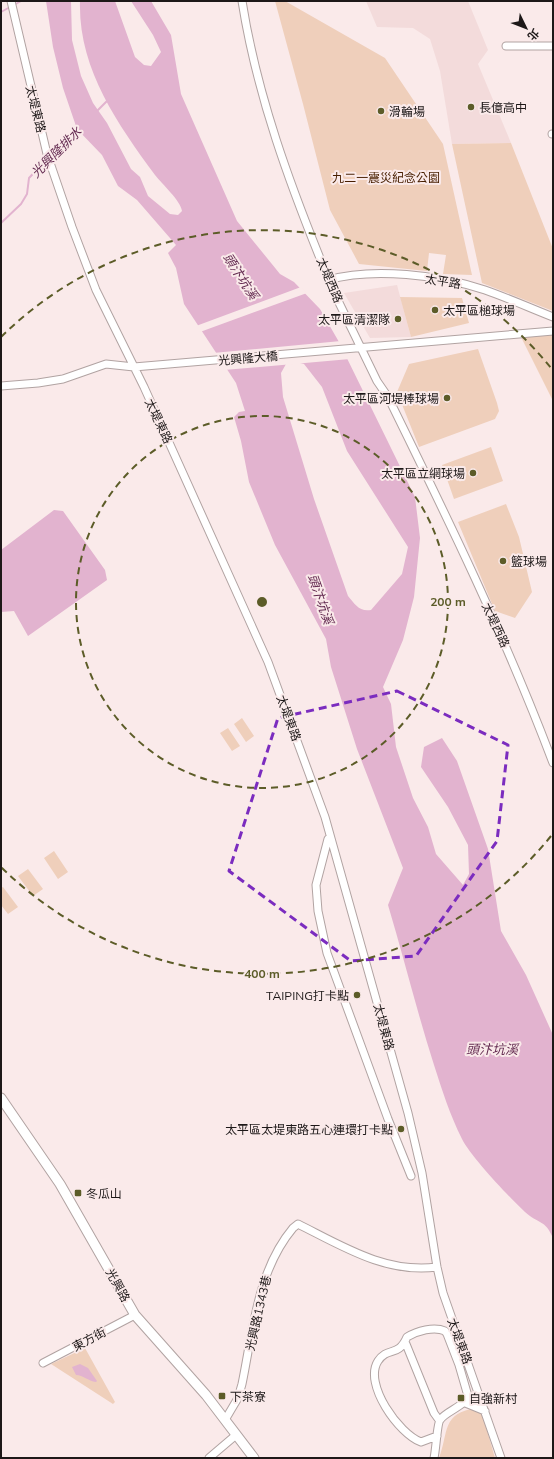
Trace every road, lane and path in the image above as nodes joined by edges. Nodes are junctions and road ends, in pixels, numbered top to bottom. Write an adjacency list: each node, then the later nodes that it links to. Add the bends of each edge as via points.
1 (11, 1): 9 (street, 太堤東路, via 47,154 96,290)
2 (242, 1): 5 (street, 太堤西路, via 251,50 272,130 297,203)
3 (506, 46): 4 (street)
4 (553, 46)
5 (328, 280): 6 (street, 太平路, via 340,276 385,273 455,282 486,290); 8 (street, 太堤西路)
6 (553, 317)
7 (553, 331): 8 (street)
8 (362, 349): 9 (street, 光興隆大橋); 11 (street, 太堤西路, via 377,381 388,397 493,618)
9 (134, 367): 10 (street, 光興隆大橋, via 106,364 63,379); 15 (street, 太堤東路, via 268,662 325,817 408,1113 422,1172)
10 (1, 386)
11 (553, 763)
12 (328, 839): 14 (street, via 316,885 318,911 327,953 388,1119)
13 (1, 1098): 16 (main road, 光興路, via 60,1184)
14 (412, 1176)
15 (437, 1267): 20 (street, 太堤東路); 21 (street, 光興路1343巷, via 421,1269 376,1262 298,1224 293,1228 267,1272 242,1384 238,1398)
16 (135, 1315): 18 (street, 東方街); 21 (main road, 光興路)
17 (406, 1344): 19 (street, via 407,1337 416,1332 439,1329 445,1331 468,1396); 22 (street); 24 (street, via 397,1351 385,1354 375,1367 378,1394 414,1440 421,1442)
18 (43, 1363)
19 (463, 1402): 20 (street); 22 (street)
20 (482, 1410): 28 (street, 太堤東路)
21 (225, 1420): 23 (main road, 光興路)
22 (439, 1420): 24 (street)
23 (236, 1435): 25 (street); 26 (main road, 光興路)
24 (438, 1436): 27 (street)
25 (209, 1458)
26 (254, 1458)
27 (434, 1458)
28 (501, 1458)

